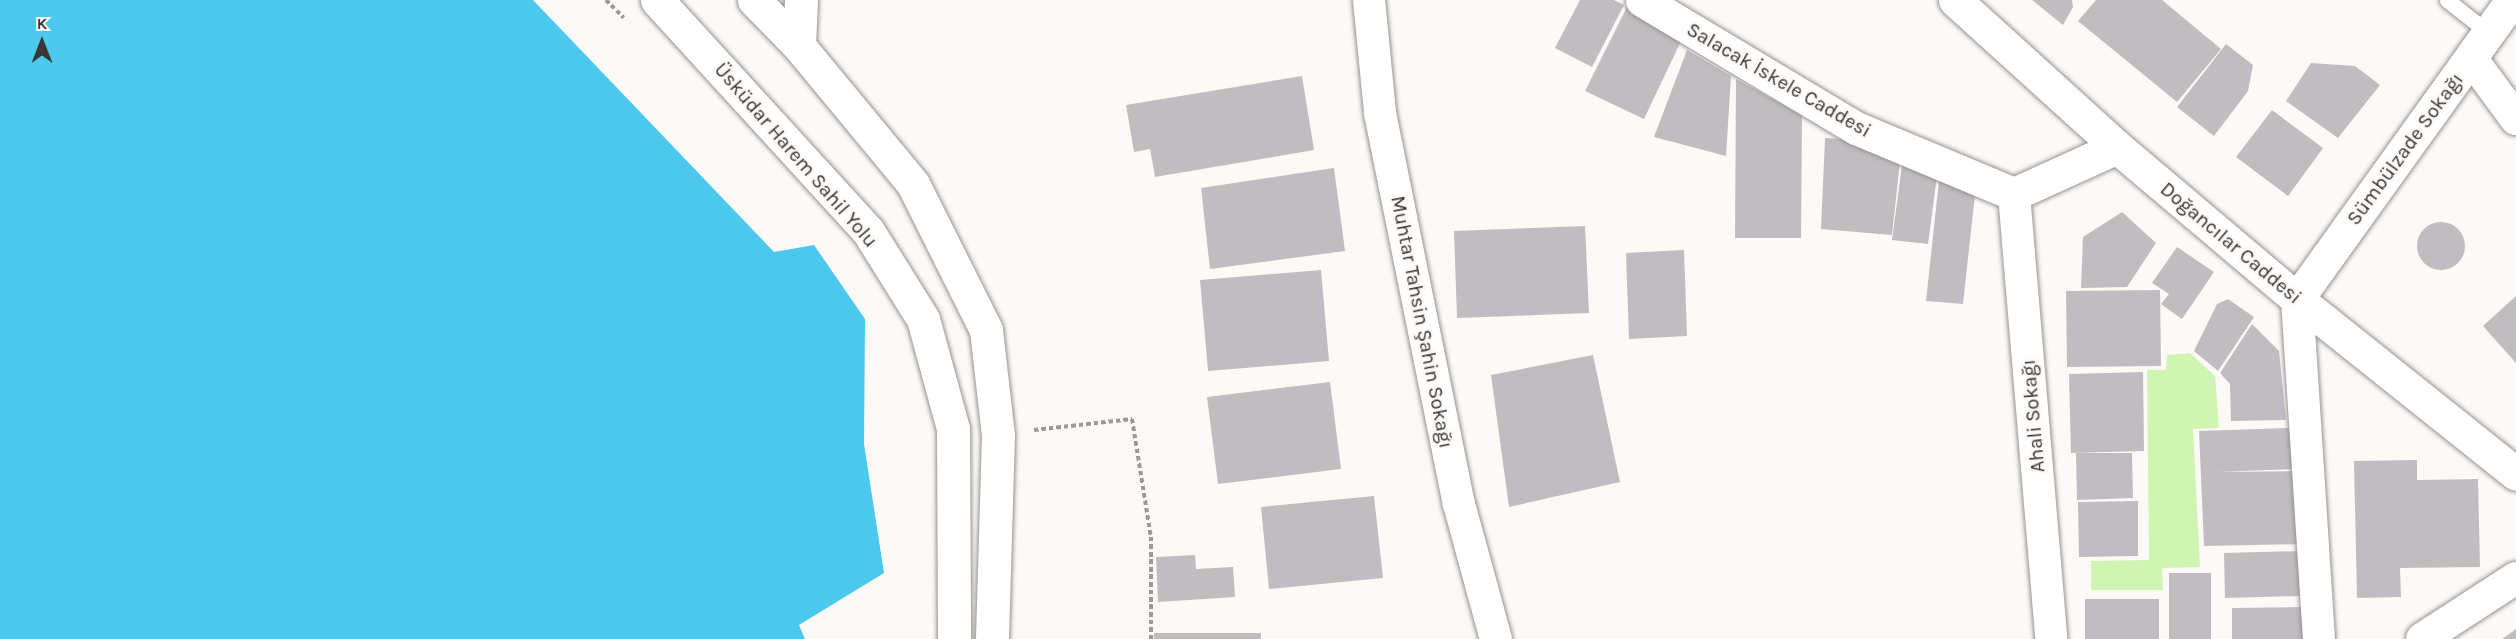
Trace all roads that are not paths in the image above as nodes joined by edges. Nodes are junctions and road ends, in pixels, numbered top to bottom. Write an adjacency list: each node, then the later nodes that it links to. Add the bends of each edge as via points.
1 (657, 0): 17 (street, Üsküdar Harem Sahil Yolu, via 868,231 923,319 953,429)
2 (754, 0): 10 (street)
3 (801, 0): 10 (street)
4 (1369, 0): 19 (street, Muhtar Tahsin Şahin Sokağı, via 1382,124 1459,504)
5 (1642, 0): 13 (street, Salacak İskele Caddesi, via 1856,129)
6 (1955, 0): 12 (street, Doğancılar Caddesi)
7 (2446, 0): 9 (lane)
8 (2512, 0): 9 (street, Sümbülzade Sokağı)
9 (2480, 45): 11 (street); 14 (street, Sümbülzade Sokağı)
10 (799, 46): 18 (street, via 914,184 986,330 998,435)
11 (2516, 119)
12 (2117, 147): 13 (street); 14 (street, Doğancılar Caddesi)
13 (2014, 194): 20 (street, Ahali Sokağı)
14 (2297, 299): 15 (street, Doğancılar Caddesi); 21 (street)
15 (2516, 474)
16 (2516, 578): 22 (street)
17 (954, 639)
18 (992, 639)
19 (1496, 639)
20 (2051, 639)
21 (2319, 639)
22 (2422, 639)

